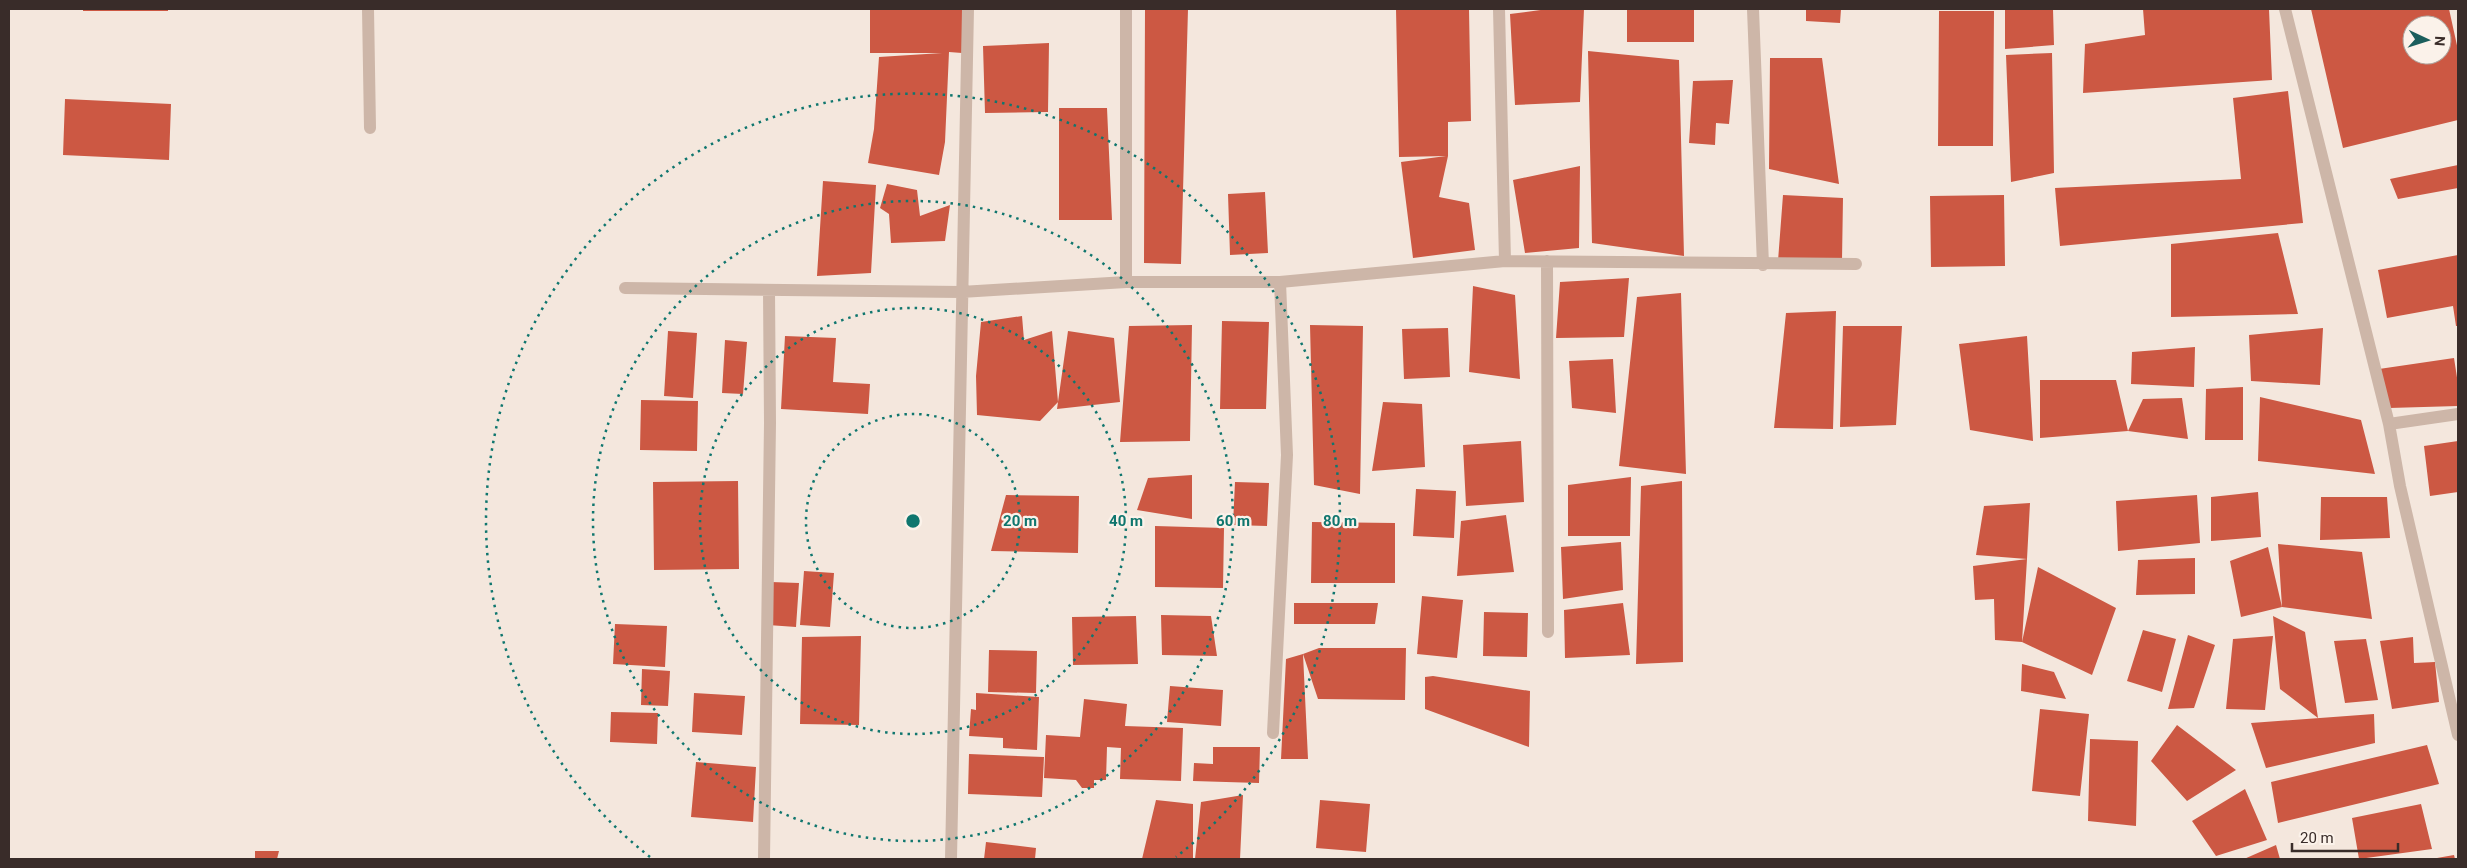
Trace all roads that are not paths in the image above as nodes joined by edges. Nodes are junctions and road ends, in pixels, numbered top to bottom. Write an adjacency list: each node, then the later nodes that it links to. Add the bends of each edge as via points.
1 (368, 9): 7 (street)
2 (968, 9): 16 (street)
3 (1126, 9): 12 (street)
4 (1499, 9): 8 (street)
5 (1753, 9): 11 (street)
6 (2285, 9): 18 (street)
7 (370, 128)
8 (1505, 261): 9 (street); 13 (street)
9 (1547, 261): 11 (street); 19 (street)
10 (1856, 264): 11 (street)
11 (1763, 265)
12 (1126, 282): 13 (street); 16 (street)
13 (1280, 282): 21 (street, via 1287,455)
14 (625, 288): 15 (street)
15 (769, 291): 16 (street); 23 (street)
16 (961, 292): 24 (street)
17 (2458, 414): 18 (street)
18 (2389, 424): 20 (street, via 2400,486)
19 (1548, 632)
20 (2456, 719): 22 (street)
21 (1273, 733)
22 (2458, 735)
23 (764, 859)
24 (951, 859)

